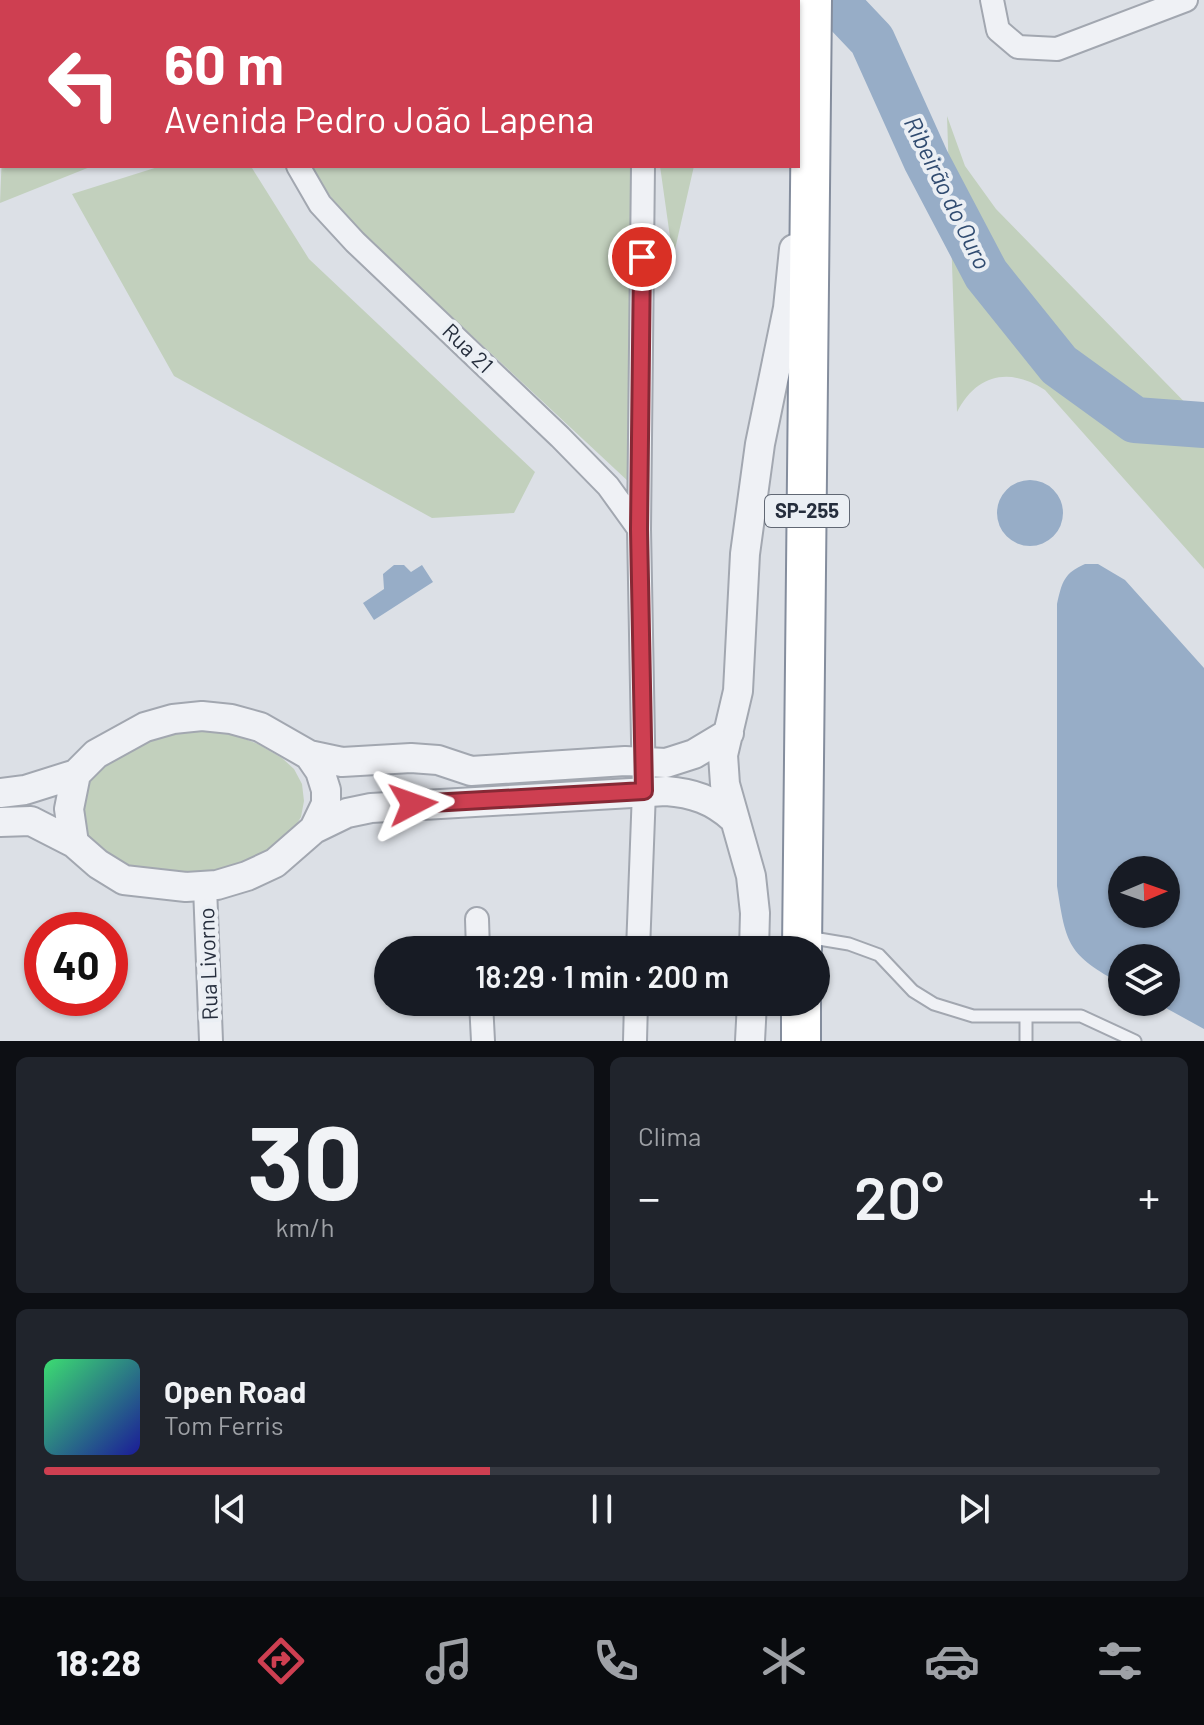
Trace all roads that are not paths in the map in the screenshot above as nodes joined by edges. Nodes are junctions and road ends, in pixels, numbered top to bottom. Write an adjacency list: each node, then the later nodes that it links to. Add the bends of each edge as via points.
1 (812, 0): 4 (highway, SP-255)
2 (992, 0): 3 (street, via 998,30 1018,47 1057,49)
3 (1186, 0)
4 (812, 59): 8 (street, via 788,308 760,444 745,554 738,691); 25 (highway, SP-255)
5 (299, 168): 7 (street, Rua 21, via 320,204 355,242 560,437 608,486)
6 (643, 168): 7 (street)
7 (639, 529): 10 (street)
8 (729, 733): 10 (street, via 694,754 666,763); 16 (street, via 723,755)
9 (309, 755): 11 (street, via 342,762 438,760); 12 (street, via 260,727 202,716 145,727 96,754); 18 (street, via 326,790 326,804)
10 (644, 762): 11 (street); 13 (street)
11 (471, 771): 15 (street)
12 (76, 774): 14 (street); 19 (street, via 69,809)
13 (644, 791): 15 (street); 16 (street, via 687,792 718,804); 23 (street)
14 (0, 793)
15 (472, 800): 18 (street, via 371,808)
16 (733, 818): 24 (street, via 751,876)
17 (0, 822): 19 (street, via 31,821)
18 (314, 829): 20 (street, via 275,863)
19 (74, 843): 20 (street, via 124,880)
20 (205, 887): 32 (street, Rua Livorno)
21 (477, 919): 22 (street)
22 (478, 936)
23 (639, 936)
24 (754, 936)
25 (802, 936)
26 (830, 944): 31 (lane, via 879,955 913,991 934,1004 973,1016)
27 (482, 1016): 33 (street)
28 (636, 1016): 34 (street)
29 (751, 1016): 35 (street)
30 (801, 1016): 36 (highway)
31 (1026, 1017): 37 (lane); 38 (lane, via 1081,1016)
32 (211, 1041)
33 (483, 1041)
34 (635, 1041)
35 (750, 1041)
36 (801, 1041)
37 (1026, 1041)
38 (1135, 1041)

